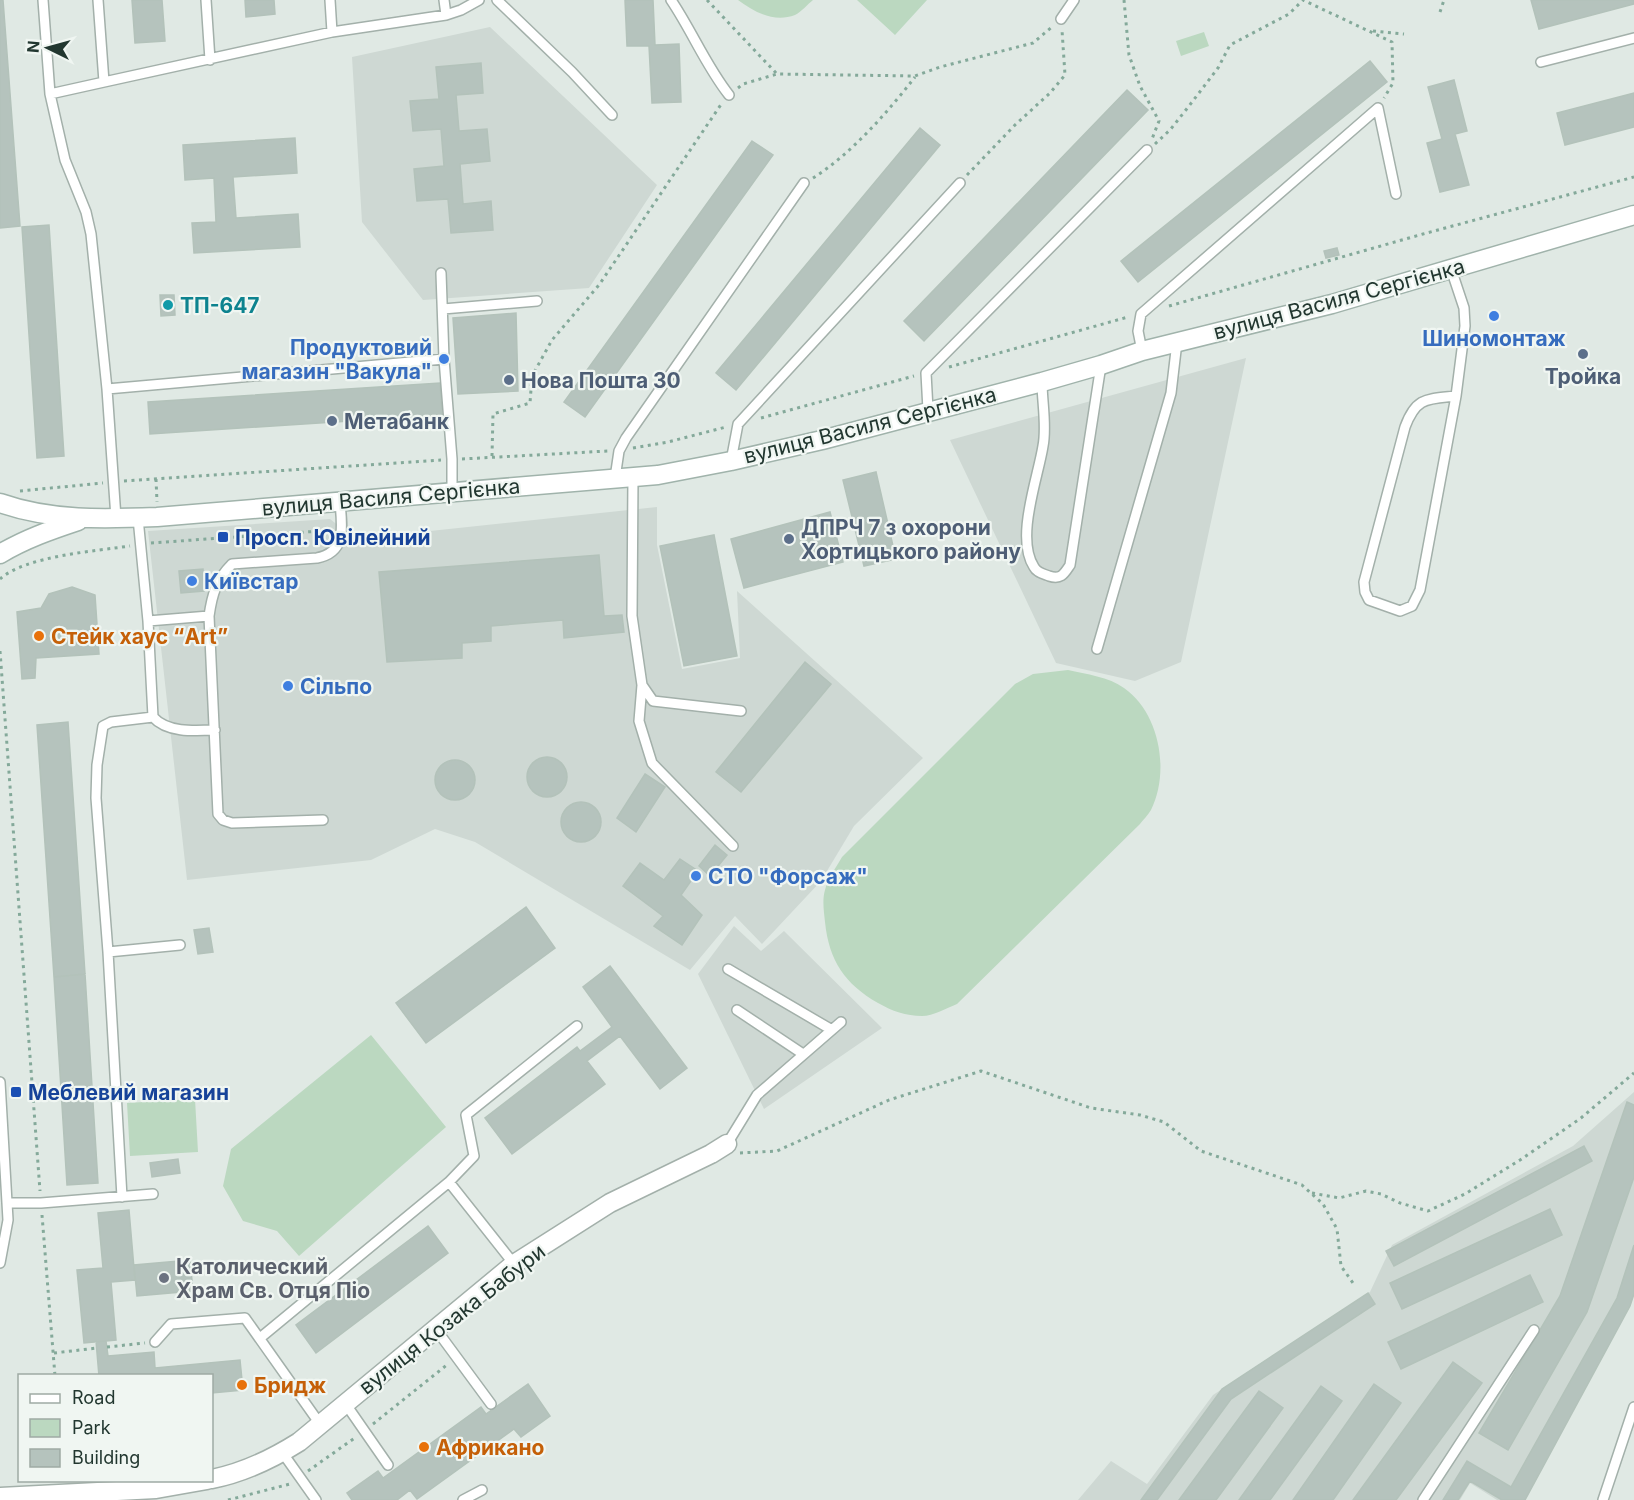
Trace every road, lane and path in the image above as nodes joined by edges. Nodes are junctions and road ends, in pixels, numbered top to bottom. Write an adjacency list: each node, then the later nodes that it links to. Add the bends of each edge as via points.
1 (43, 0): 25 (lane)
2 (98, 0): 24 (lane)
3 (206, 0): 20 (lane)
4 (330, 0): 17 (lane)
5 (444, 0): 14 (lane)
6 (479, 0): 14 (lane)
7 (497, 0): 28 (lane)
8 (671, 0): 26 (lane)
9 (707, 0): 22 (path)
10 (1074, 0): 15 (lane)
11 (1124, 0): 29 (path, via 1129,55 1159,121)
12 (1444, 0): 13 (path)
13 (1440, 12)
14 (446, 15): 17 (lane)
15 (1061, 19): 23 (path, via 1033,44); 31 (path, via 1065,75)
16 (1368, 31): 18 (path); 27 (path, via 1392,42 1393,83); 29 (path, via 1303,0 1289,14 1230,45 1190,106)
17 (332, 32): 20 (lane)
18 (1404, 34)
19 (1634, 38): 21 (lane)
20 (210, 60): 24 (lane)
21 (1541, 62)
22 (777, 74): 23 (path); 26 (path, via 743,84)
23 (915, 76): 30 (path, via 833,165)
24 (104, 82): 25 (lane)
25 (50, 94): 43 (lane, via 65,160 91,234)
26 (729, 95): 47 (path, via 599,285 552,340 532,376 530,403 493,414)
27 (1378, 108): 32 (lane); 39 (lane, via 1141,314 1138,331)
28 (612, 115)
29 (1147, 150): 45 (lane, via 926,373)
30 (804, 183): 46 (lane)
31 (960, 183): 49 (lane, via 738,424)
32 (1396, 194)
33 (1634, 215): 34 (main road, вулиця Василя Сергієнка)
34 (1451, 269): 38 (main road, вулиця Василя Сергієнка, via 1332,304); 44 (lane, via 1464,308 1465,326)
35 (441, 273): 37 (lane)
36 (537, 301): 37 (lane)
37 (443, 309): 40 (lane)
38 (1177, 342): 39 (main road, вулиця Василя Сергієнка); 65 (lane, via 1171,393)
39 (1142, 351): 41 (main road, вулиця Василя Сергієнка)
40 (444, 359): 43 (lane); 48 (lane)
41 (1101, 365): 42 (main road, вулиця Василя Сергієнка); 42 (lane, via 1071,565 1056,578 1035,569 1029,554 1027,521 1044,443)
42 (1042, 382): 45 (main road, вулиця Василя Сергієнка)
43 (107, 389): 51 (lane)
44 (1456, 396): 44 (lane, via 1420,590 1412,606 1400,611 1370,600 1364,582 1390,482 1411,411 1422,400)
45 (928, 410): 49 (main road, вулиця Василя Сергієнка)
46 (619, 451): 47 (path); 50 (lane)
47 (492, 457): 48 (path)
48 (452, 459): 51 (path); 53 (lane)
49 (731, 461): 50 (main road, вулиця Василя Сергієнка, via 658,475)
50 (624, 477): 53 (main road, вулиця Василя Сергієнка); 67 (lane, via 632,616)
51 (113, 482): 52 (path); 56 (lane)
52 (16, 492)
53 (452, 493): 54 (main road, вулиця Василя Сергієнка)
54 (340, 502): 57 (main road, вулиця Василя Сергієнка); 63 (lane, via 336,550 317,558 232,564 212,594)
55 (0, 503): 58 (main road, вулиця Василя Сергієнка, via 45,515)
56 (116, 518): 57 (main road, вулиця Василя Сергієнка); 58 (main road, вулиця Василя Сергієнка)
57 (138, 518): 60 (lane)
58 (86, 519): 61 (main road, вулиця Василя Сергієнка, via 47,531)
59 (320, 531): 60 (path)
60 (139, 545): 62 (path, via 51,557 7,572); 64 (lane)
61 (0, 554)
62 (0, 579)
63 (209, 616): 64 (lane); 70 (lane)
64 (148, 621): 69 (lane)
65 (1097, 649)
66 (0, 651): 90 (path)
67 (642, 686): 68 (lane, via 653,701); 72 (lane, via 639,721 652,763)
68 (741, 711)
69 (153, 717): 70 (lane, via 162,724 187,731); 74 (lane, via 111,722 101,732 96,798)
70 (215, 730): 71 (lane, via 217,808 223,820)
71 (324, 820)
72 (733, 846)
73 (180, 945): 74 (lane)
74 (108, 952): 88 (lane)
75 (728, 969): 79 (lane)
76 (737, 1010): 80 (lane)
77 (841, 1022): 79 (lane)
78 (577, 1026): 85 (lane, via 466,1115 474,1156)
79 (832, 1030): 80 (lane)
80 (803, 1054): 83 (lane, via 757,1095)
81 (1634, 1073): 86 (path, via 1581,1118 1520,1160 1466,1194 1428,1211 1366,1191 1340,1198)
82 (0, 1082): 89 (lane)
83 (727, 1144): 84 (main road, вулиця Козака Бабури)
84 (711, 1154): 86 (path, via 777,1151 889,1100 981,1071 1091,1108 1164,1122 1201,1151 1302,1185); 92 (main road, вулиця Козака Бабури, via 610,1203)
85 (449, 1182): 92 (lane); 96 (lane)
86 (1310, 1193): 93 (path, via 1323,1204 1337,1228 1341,1266)
87 (153, 1194): 88 (lane)
88 (122, 1197): 90 (lane)
89 (7, 1203): 90 (lane); 91 (lane, via 6,1238)
90 (41, 1203): 100 (path)
91 (0, 1263)
92 (514, 1264): 94 (main road, вулиця Козака Бабури)
93 (1353, 1283)
94 (435, 1328): 101 (lane); 103 (main road, вулиця Козака Бабури)
95 (1534, 1330): 118 (lane)
96 (260, 1338): 97 (lane, via 245,1318 171,1324); 106 (lane)
97 (155, 1342): 98 (path)
98 (107, 1347)
99 (97, 1348): 100 (path)
100 (53, 1353): 102 (path)
101 (456, 1358): 104 (lane); 107 (path)
102 (55, 1374)
103 (345, 1403): 106 (main road, вулиця Козака Бабури); 107 (lane)
104 (491, 1404)
105 (1634, 1407): 119 (lane)
106 (321, 1424): 108 (main road, вулиця Козака Бабури)
107 (364, 1431): 109 (lane); 110 (path)
108 (282, 1452): 110 (lane); 111 (main road, вулиця Козака Бабури)
109 (388, 1465)
110 (300, 1477): 115 (path, via 293,1483); 116 (lane)
111 (213, 1479)
112 (196, 1482): 114 (main road, via 156,1489)
113 (482, 1490): 117 (lane)
114 (0, 1497)
115 (228, 1500)
116 (316, 1500)
117 (463, 1500)
118 (1423, 1500)
119 (1603, 1500)

